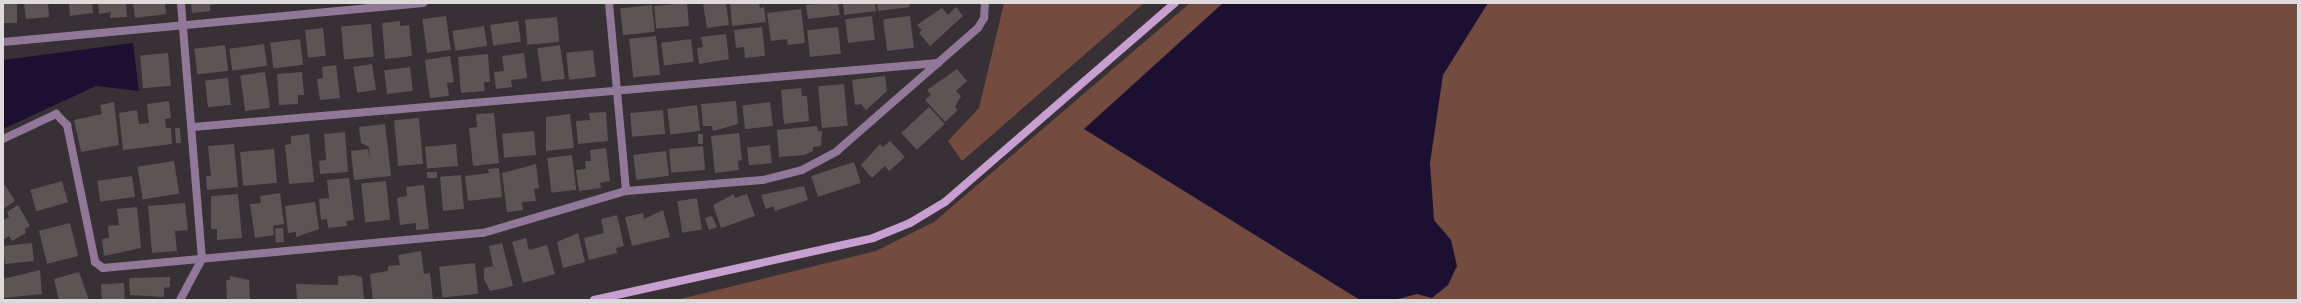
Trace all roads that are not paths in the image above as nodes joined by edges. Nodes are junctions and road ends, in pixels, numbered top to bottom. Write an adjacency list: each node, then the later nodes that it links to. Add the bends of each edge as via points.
1 (181, 3): 6 (street)
2 (423, 3): 6 (street)
3 (609, 3): 9 (street)
4 (985, 3): 8 (street, via 984,18 978,28)
5 (1175, 3): 15 (street, via 944,202 910,222 873,238)
6 (183, 26): 7 (street); 10 (street)
7 (3, 42)
8 (938, 63): 9 (street); 12 (street, via 837,151 802,170 763,180)
9 (618, 89): 10 (street); 12 (street)
10 (193, 127): 13 (street)
11 (3, 139): 13 (street, via 56,114 67,125 95,262 102,268)
12 (626, 191): 13 (street, via 483,232)
13 (202, 259): 14 (street)
14 (180, 300)
15 (594, 300)

